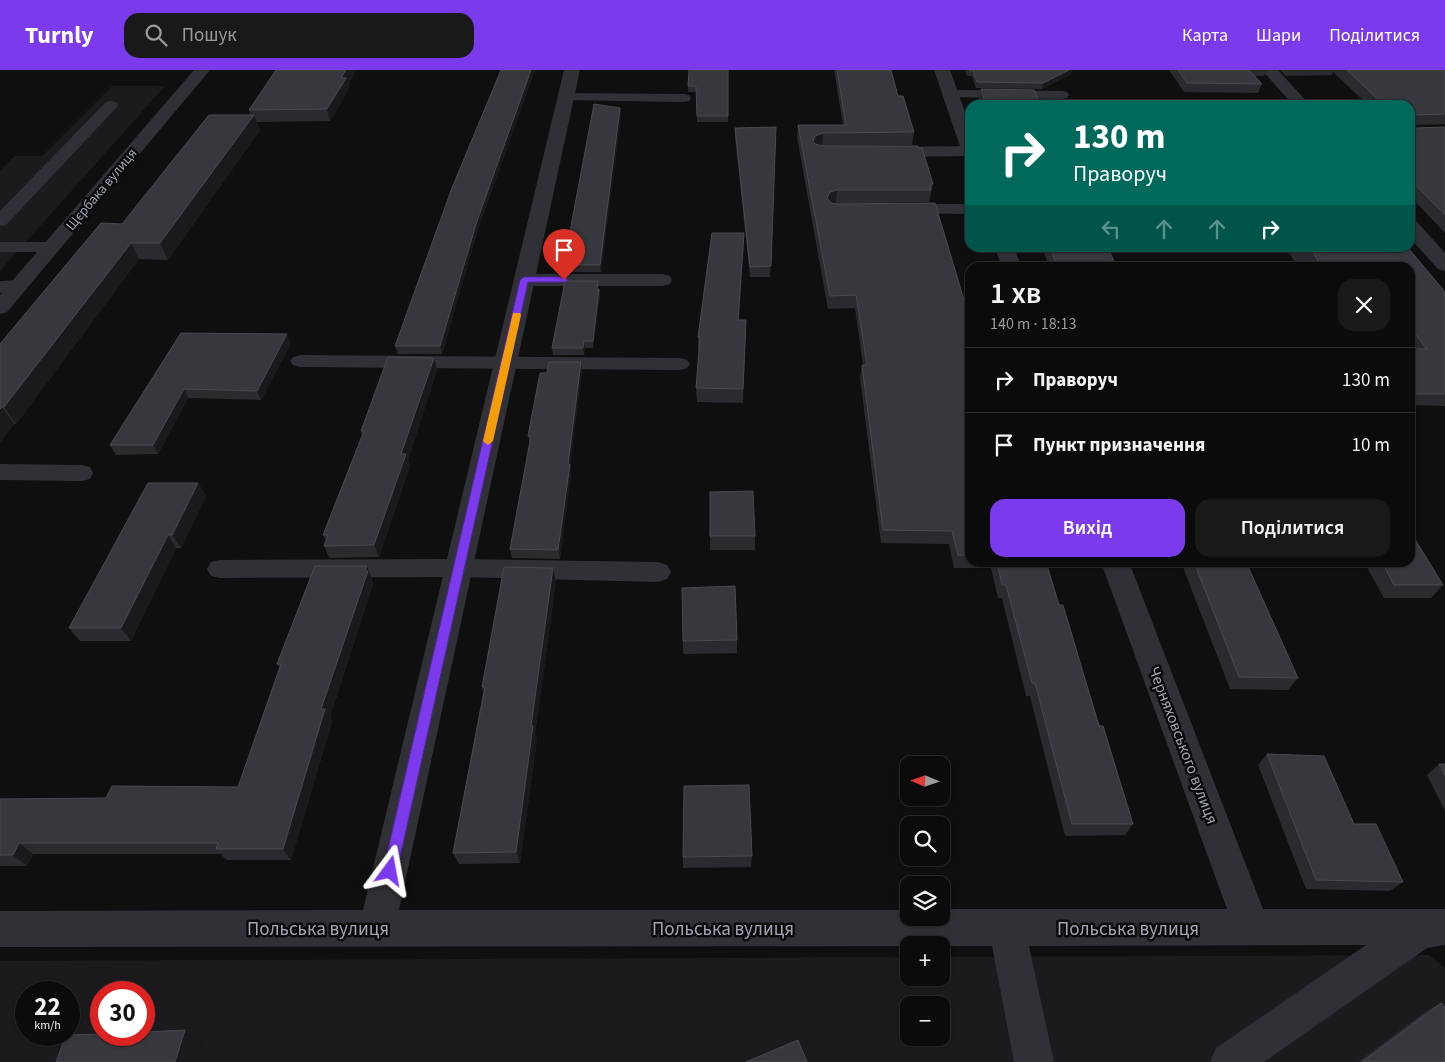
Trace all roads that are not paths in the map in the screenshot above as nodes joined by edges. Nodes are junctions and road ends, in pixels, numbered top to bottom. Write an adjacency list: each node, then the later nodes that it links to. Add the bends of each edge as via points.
1 (202, 70): 19 (street, Щєрбака вулиця)
2 (572, 70): 7 (street)
3 (942, 70): 5 (street)
4 (1270, 70): 9 (street)
5 (950, 94): 6 (lane); 11 (street)
6 (1062, 95)
7 (566, 97): 8 (lane); 21 (street)
8 (684, 98)
9 (1297, 100)
10 (111, 105): 16 (lane)
11 (965, 136)
12 (965, 150): 13 (lane)
13 (871, 152)
14 (884, 209): 15 (lane)
15 (965, 209)
16 (0, 221)
17 (1415, 232): 20 (street)
18 (0, 246): 19 (lane)
19 (52, 247): 23 (street, Щєрбака вулиця)
20 (1445, 265)
21 (524, 280): 22 (lane); 27 (street)
22 (663, 280)
23 (19, 286): 24 (lane); 25 (street, Щєрбака вулиця)
24 (0, 287)
25 (0, 308)
26 (300, 361): 27 (lane)
27 (506, 363): 28 (lane); 32 (street)
28 (680, 364)
29 (0, 472): 30 (lane)
30 (82, 472)
31 (1117, 567): 38 (street, Черняховського вулиця)
32 (459, 568): 33 (lane); 34 (lane); 36 (street)
33 (220, 569)
34 (658, 572)
35 (0, 928): 36 (street, Польська вулиця)
36 (377, 928): 37 (street, Польська вулиця)
37 (1007, 928): 38 (street, Польська вулиця); 40 (street)
38 (1252, 928): 39 (street, Польська вулиця)
39 (1438, 932): 41 (street)
40 (1034, 1062)
41 (1230, 1062)

